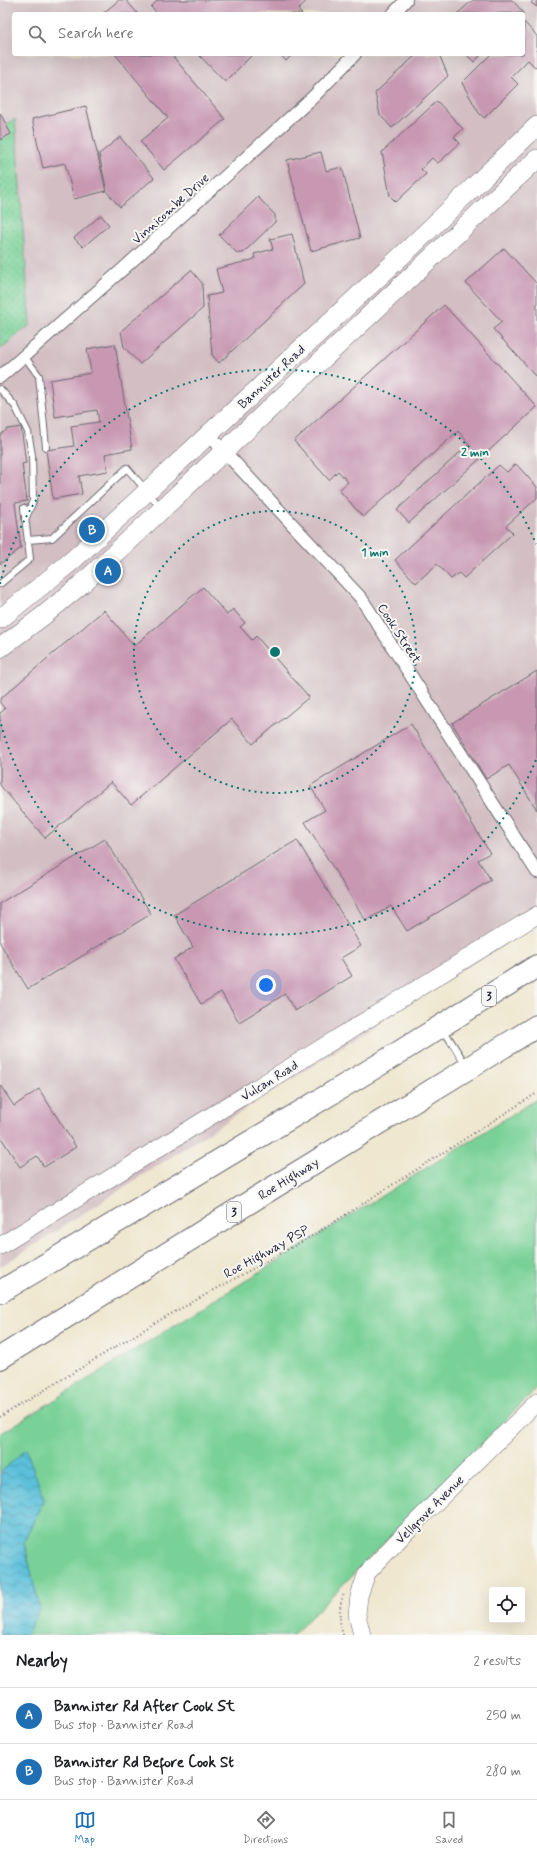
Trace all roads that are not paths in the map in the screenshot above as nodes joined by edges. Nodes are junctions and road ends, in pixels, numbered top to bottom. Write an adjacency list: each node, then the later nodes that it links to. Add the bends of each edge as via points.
1 (406, 0): 2 (street)
2 (395, 12)
3 (352, 56): 6 (street, Vinnicombe Drive, via 313,97)
4 (537, 126): 9 (main road, Bannister Road, via 412,246)
5 (537, 159): 11 (main road, Bannister Road)
6 (24, 356): 7 (street, Vinnicombe Drive); 10 (lane, via 39,376)
7 (0, 377)
8 (0, 389): 15 (lane, via 22,416 30,442 33,501)
9 (208, 434): 11 (street, Cook Street); 12 (main road, Bannister Road)
10 (46, 447)
11 (224, 451): 14 (main road, Bannister Road); 20 (street, Cook Street, via 361,598)
12 (148, 491): 14 (lane); 16 (lane, via 128,468 52,538); 18 (main road, Bannister Road, via 73,560)
13 (24, 508): 15 (lane)
14 (162, 509): 19 (main road, Bannister Road, via 82,583)
15 (26, 520): 16 (lane)
16 (28, 540): 17 (lane, via 30,559)
17 (0, 584)
18 (0, 619)
19 (0, 648)
20 (537, 872)
21 (537, 915): 26 (street, Vulcan Road)
22 (537, 966): 23 (highway, 3)
23 (441, 1026): 25 (lane); 27 (highway, 3)
24 (537, 1026): 25 (highway, Roe Highway / 3)
25 (469, 1068): 28 (highway, Roe Highway / 3)
26 (0, 1246)
27 (0, 1292)
28 (0, 1358)
29 (537, 1402): 30 (street, Vellgrove Avenue, via 367,1574 359,1596 357,1615)
30 (362, 1635)

